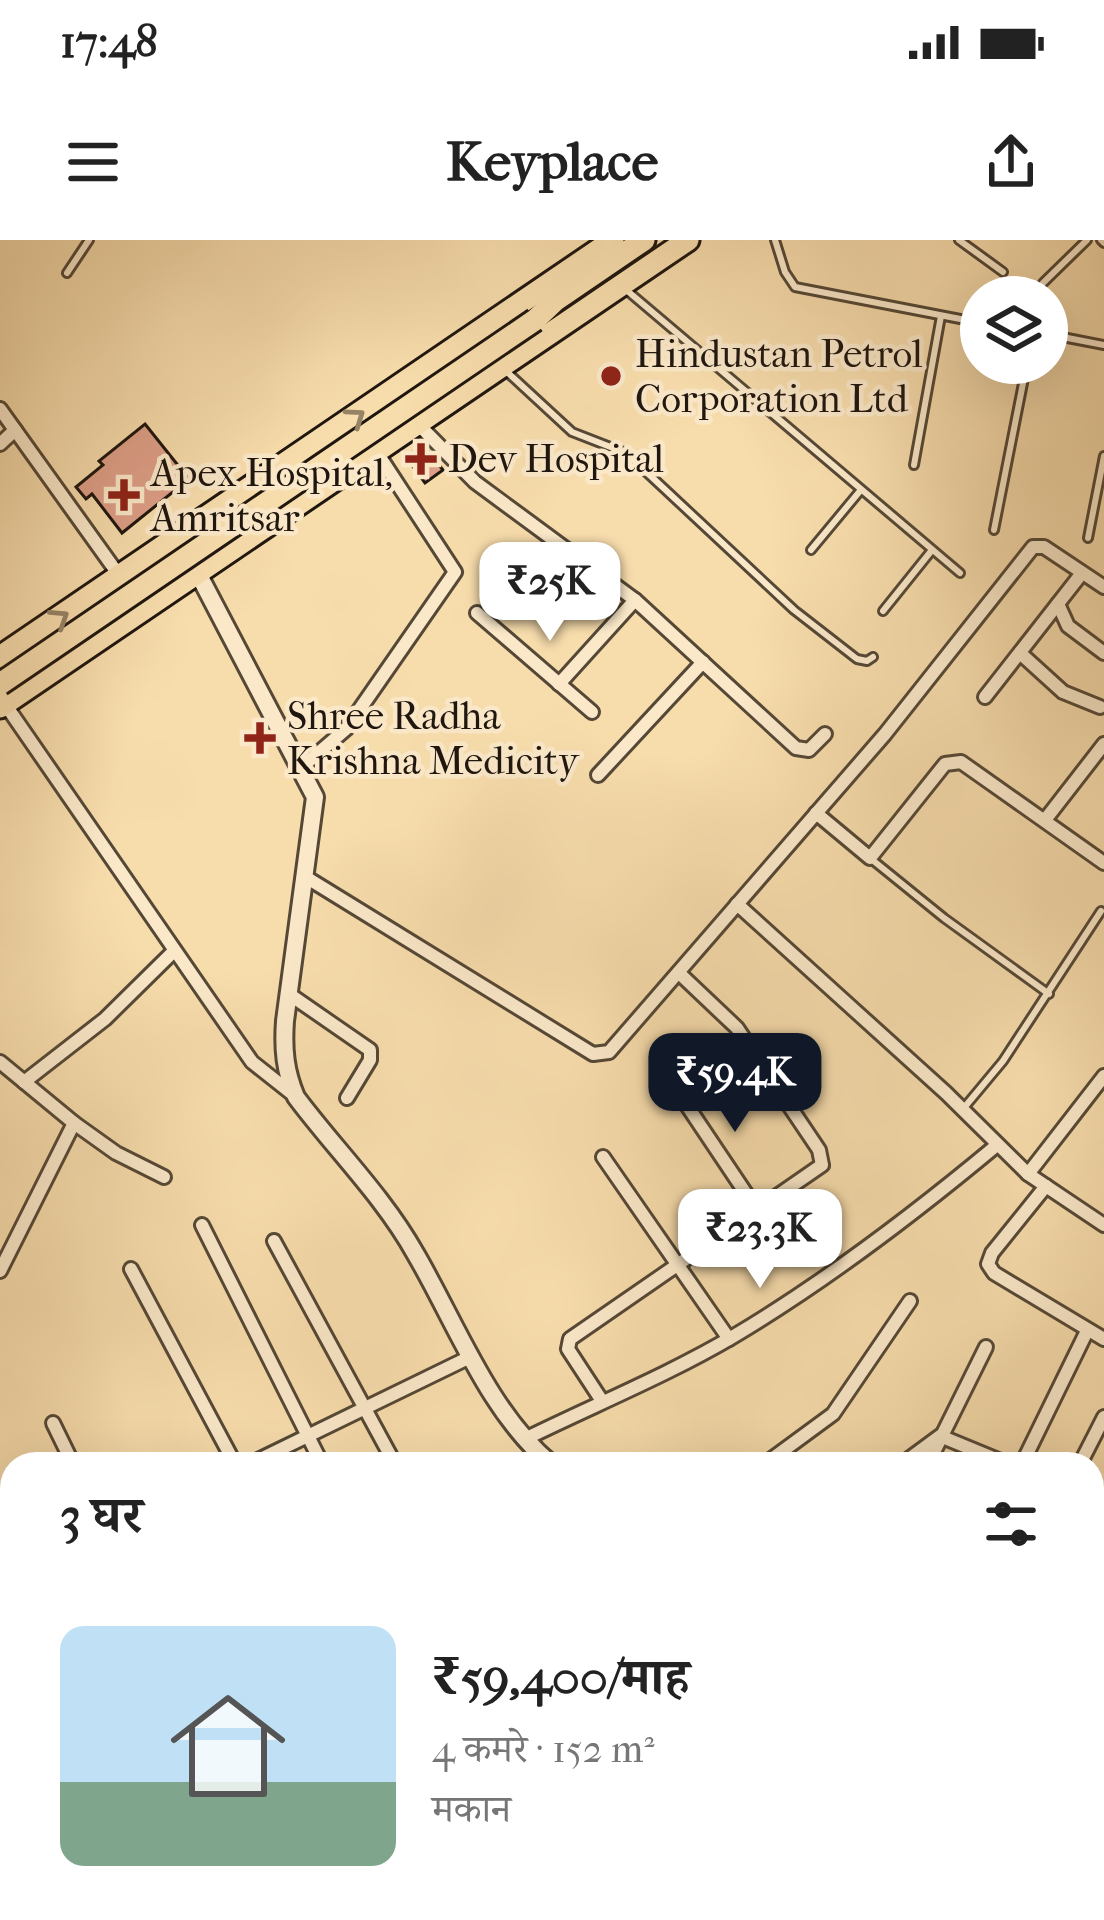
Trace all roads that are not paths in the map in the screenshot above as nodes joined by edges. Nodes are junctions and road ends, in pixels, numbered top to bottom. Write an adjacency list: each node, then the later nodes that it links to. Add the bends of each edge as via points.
1 (89, 240): 10 (lane)
2 (613, 240): 30 (main road, one-way to 2)
3 (644, 240): 15 (main road)
4 (669, 240): 15 (main road, via 565,310)
5 (688, 240): 12 (main road)
6 (776, 240): 13 (lane, via 795,287)
7 (959, 240): 9 (lane)
8 (1087, 240): 11 (lane)
9 (1003, 272)
10 (67, 273)
11 (1051, 276)
12 (622, 285): 18 (main road); 27 (lane)
13 (941, 316): 14 (lane); 26 (lane)
14 (960, 319)
15 (535, 320): 49 (main road, bridge)
16 (1068, 338): 17 (lane)
17 (1104, 345)
18 (500, 365): 21 (main road); 45 (lane, via 572,432 626,453 825,634 857,659)
19 (1024, 384): 28 (lane)
20 (0, 409): 22 (street)
21 (416, 422): 24 (main road); 38 (street, via 475,482)
22 (20, 436): 23 (street); 36 (street)
23 (0, 444)
24 (375, 451): 33 (main road); 54 (street, via 455,572 346,729)
25 (1104, 456): 29 (lane)
26 (914, 465)
27 (860, 491): 31 (lane); 32 (lane)
28 (994, 530)
29 (1088, 538)
30 (177, 540): 33 (street); 36 (main road)
31 (811, 550)
32 (932, 550): 34 (lane); 40 (lane)
33 (199, 572): 49 (main road); 54 (street)
34 (960, 573)
35 (1082, 573): 37 (street); 39 (street); 56 (street, via 1034,547)
36 (121, 578): 44 (main road, one-way to 36)
37 (1104, 587)
38 (635, 600): 46 (street); 47 (street)
39 (1058, 604): 42 (street); 43 (street, via 1068,626)
40 (883, 611)
41 (477, 613): 47 (street)
42 (1020, 653): 48 (street); 50 (street, via 1063,692)
43 (1104, 653)
44 (0, 657)
45 (873, 657)
46 (703, 662): 52 (street, via 800,750); 55 (street)
47 (559, 684): 51 (street)
48 (985, 697)
49 (2, 698): 63 (street)
50 (1103, 708)
51 (592, 712)
52 (825, 734)
53 (1104, 744): 57 (street)
54 (302, 767): 60 (street, via 315,807)
55 (598, 775)
56 (816, 813): 58 (street); 61 (street)
57 (1045, 820): 58 (street, via 950,761); 59 (street)
58 (870, 858): 66 (lane)
59 (1104, 863)
60 (304, 876): 64 (street, via 593,1054 616,1048); 65 (street)
61 (737, 904): 64 (street); 73 (street)
62 (1101, 911): 66 (lane)
63 (174, 951): 69 (street); 71 (street, via 259,1071)
64 (680, 974): 80 (street, via 737,1028 821,1154 819,1170)
65 (289, 994): 71 (street, via 284,1057); 72 (street, via 370,1050)
66 (1049, 994): 73 (lane)
67 (0, 1062): 69 (street)
68 (1104, 1076): 77 (street)
69 (24, 1082): 74 (street)
70 (674, 1086): 80 (street)
71 (296, 1096): 92 (street, via 414,1250)
72 (347, 1098)
73 (963, 1109): 75 (street)
74 (74, 1123): 78 (street); 86 (street)
75 (997, 1145): 77 (street); 89 (street, via 855,1258)
76 (603, 1157): 84 (street)
77 (1028, 1174): 79 (street)
78 (164, 1177)
79 (1046, 1186): 81 (street); 88 (street, via 988,1264)
80 (757, 1210): 84 (street)
81 (1103, 1223)
82 (202, 1225): 98 (street)
83 (274, 1241): 94 (street)
84 (677, 1264): 89 (street); 93 (street, via 567,1344)
85 (131, 1269): 101 (street)
86 (0, 1271)
87 (910, 1300): 106 (street, via 832,1414)
88 (1087, 1331): 90 (street); 110 (street)
89 (730, 1339): 93 (street)
90 (1104, 1340)
91 (986, 1347): 97 (street)
92 (470, 1357): 94 (street); 99 (street)
93 (602, 1401): 99 (street)
94 (366, 1409): 98 (street); 104 (street)
95 (1104, 1417): 111 (street)
96 (53, 1423): 100 (street)
97 (940, 1436): 107 (street); 108 (street); 109 (street)
98 (308, 1437): 102 (street); 103 (street)
99 (525, 1439): 105 (street)
100 (67, 1452)
101 (229, 1452)
102 (276, 1452)
103 (316, 1452)
104 (389, 1452)
105 (539, 1452)
106 (781, 1452)
107 (918, 1452)
108 (933, 1452)
109 (979, 1452)
110 (1028, 1452)
111 (1086, 1452)

